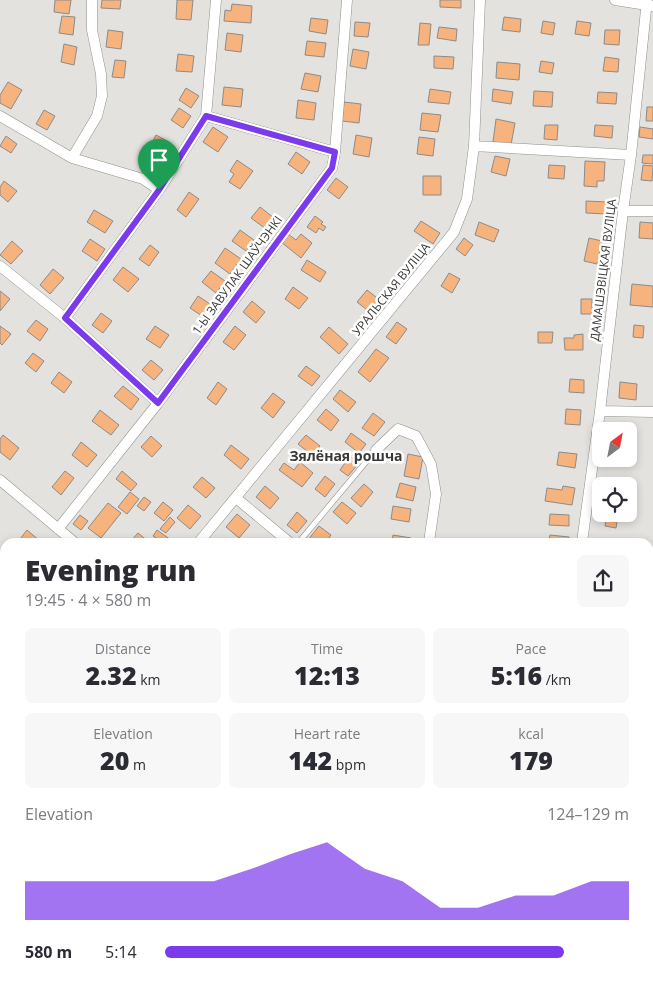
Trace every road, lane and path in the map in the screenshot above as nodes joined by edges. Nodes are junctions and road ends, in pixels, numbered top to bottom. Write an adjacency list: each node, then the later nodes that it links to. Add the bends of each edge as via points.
1 (92, 0): 12 (street, via 92,30 102,96 97,116)
2 (216, 0): 8 (street)
3 (347, 0): 10 (street, 1-Ы ЗАВУЛАК ШАЎЧЭНКІ)
4 (480, 0): 9 (street, УРАЛЬСКАЯ ВУЛІЦА)
5 (615, 0): 6 (street)
6 (648, 3): 11 (street, ДАМАШЭВІЦКАЯ ВУЛІЦА)
7 (0, 116): 12 (street)
8 (206, 116): 10 (street); 13 (street)
9 (474, 146): 11 (street); 23 (street, УРАЛЬСКАЯ ВУЛІЦА, via 467,199 454,232)
10 (335, 152): 18 (street, 1-Ы ЗАВУЛАК ШАЎЧЭНКІ, via 332,168)
11 (631, 155): 14 (street, ДАМАШЭВІЦКАЯ ВУЛІЦА)
12 (72, 158): 13 (street, via 143,179)
13 (159, 190): 17 (street)
14 (622, 211): 15 (street); 19 (street, ДАМАШЭВІЦКАЯ ВУЛІЦА)
15 (653, 211)
16 (0, 266): 17 (street)
17 (65, 318): 18 (street)
18 (158, 403): 24 (street, 1-Ы ЗАВУЛАК ШАЎЧЭНКІ)
19 (600, 411): 20 (street); 30 (street, ДАМАШЭВІЦКАЯ ВУЛІЦА)
20 (653, 412)
21 (376, 450): 28 (lane); 29 (street, via 398,429 416,436 431,464 436,494)
22 (0, 480): 24 (street)
23 (236, 498): 26 (street, УРАЛЬСКАЯ ВУЛІЦА); 27 (street)
24 (58, 529): 25 (street)
25 (69, 538)
26 (202, 538)
27 (284, 538)
28 (302, 538)
29 (430, 538)
30 (583, 538)

